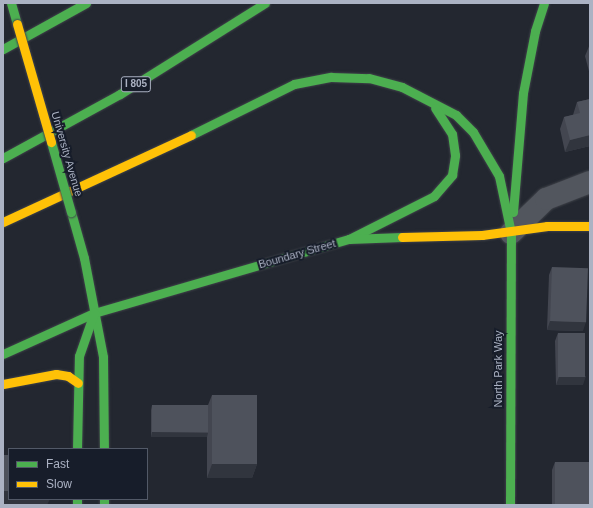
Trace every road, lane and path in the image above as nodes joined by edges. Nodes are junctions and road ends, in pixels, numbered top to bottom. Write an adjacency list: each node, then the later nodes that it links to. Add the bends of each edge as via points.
1 (11, 3): 13 (main road, University Avenue, bridge, via 84,258)
2 (86, 3): 5 (main road)
3 (265, 3): 7 (main road, I 805, via 120,94)
4 (544, 3): 11 (main road, via 535,31 523,92)
5 (3, 49)
6 (430, 102): 9 (main road, via 402,87 369,78 331,77 294,84 138,161); 11 (main road, via 456,116 473,132 499,176); 12 (main road, via 452,134 455,155 452,175 434,196)
7 (3, 158)
8 (590, 182): 11 (street, via 546,199)
9 (3, 222)
10 (590, 226): 11 (main road, Boundary Street, via 547,226)
11 (511, 233): 12 (main road, Boundary Street); 19 (main road, North Park Way)
12 (349, 239): 13 (main road, Boundary Street)
13 (94, 313): 14 (main road, Boundary Street); 15 (main road, University Avenue, via 79,356); 18 (main road, University Avenue, via 103,357)
14 (3, 354)
15 (78, 383): 16 (main road, via 68,376 56,374); 17 (main road, University Avenue)
16 (3, 384)
17 (77, 448)
18 (104, 448)
19 (510, 505)

